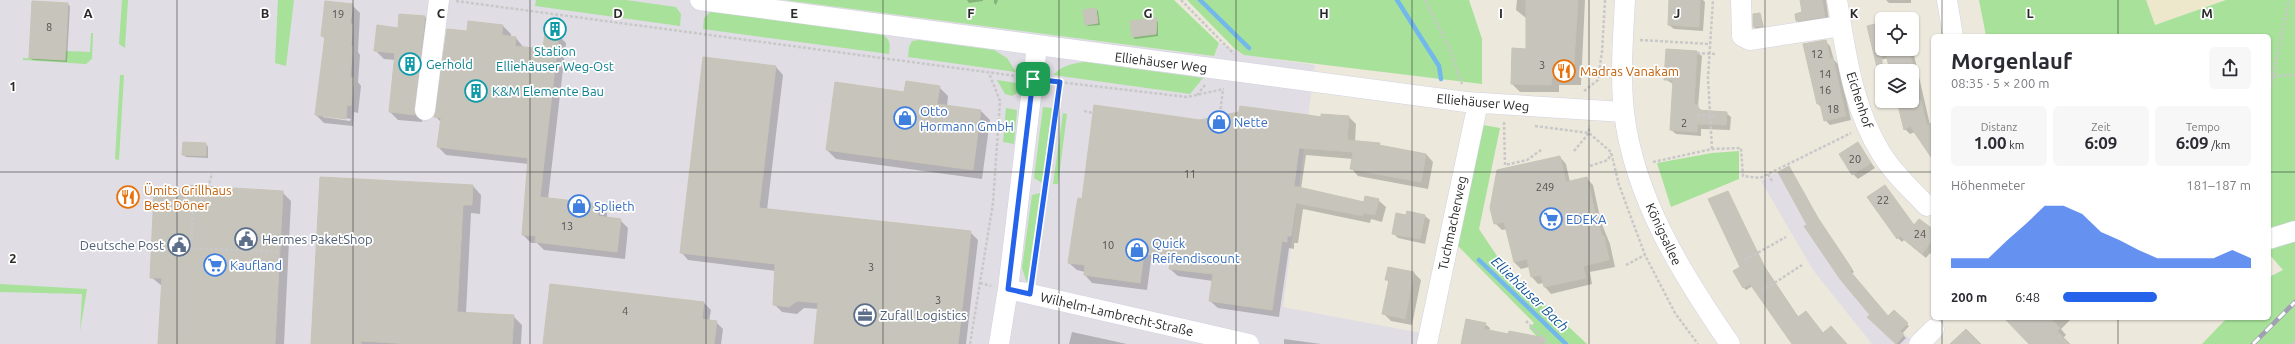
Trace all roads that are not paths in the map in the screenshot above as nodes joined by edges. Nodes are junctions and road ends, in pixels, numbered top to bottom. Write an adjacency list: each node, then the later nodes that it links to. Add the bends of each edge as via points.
1 (439, 0): 11 (street)
2 (700, 0): 9 (street, Elliehäuser Weg)
3 (1625, 0): 12 (street, Königsallee, via 1622,52)
4 (1741, 0): 7 (street, via 1740,30 1742,36 1750,40)
5 (1837, 0): 7 (street, Eichenhof)
6 (1946, 0): 8 (street)
7 (1841, 26): 13 (street, Eichenhof, via 1850,74 1866,126 1892,169)
8 (1953, 34)
9 (1037, 46): 10 (street, Elliehäuser Weg); 16 (street)
10 (1478, 103): 12 (street, Elliehäuser Weg); 20 (street, Tuchmacherweg)
11 (425, 110)
12 (1624, 112): 21 (street, Königsallee, via 1630,148 1645,195 1674,259)
13 (1927, 206)
14 (2295, 231): 15 (street)
15 (2271, 238)
16 (1008, 289): 18 (street); 19 (street, Wilhelm-Lambrecht-Straße)
17 (1934, 329): 22 (street)
18 (999, 344)
19 (1249, 344)
20 (1427, 344)
21 (1730, 344)
22 (1919, 344)

